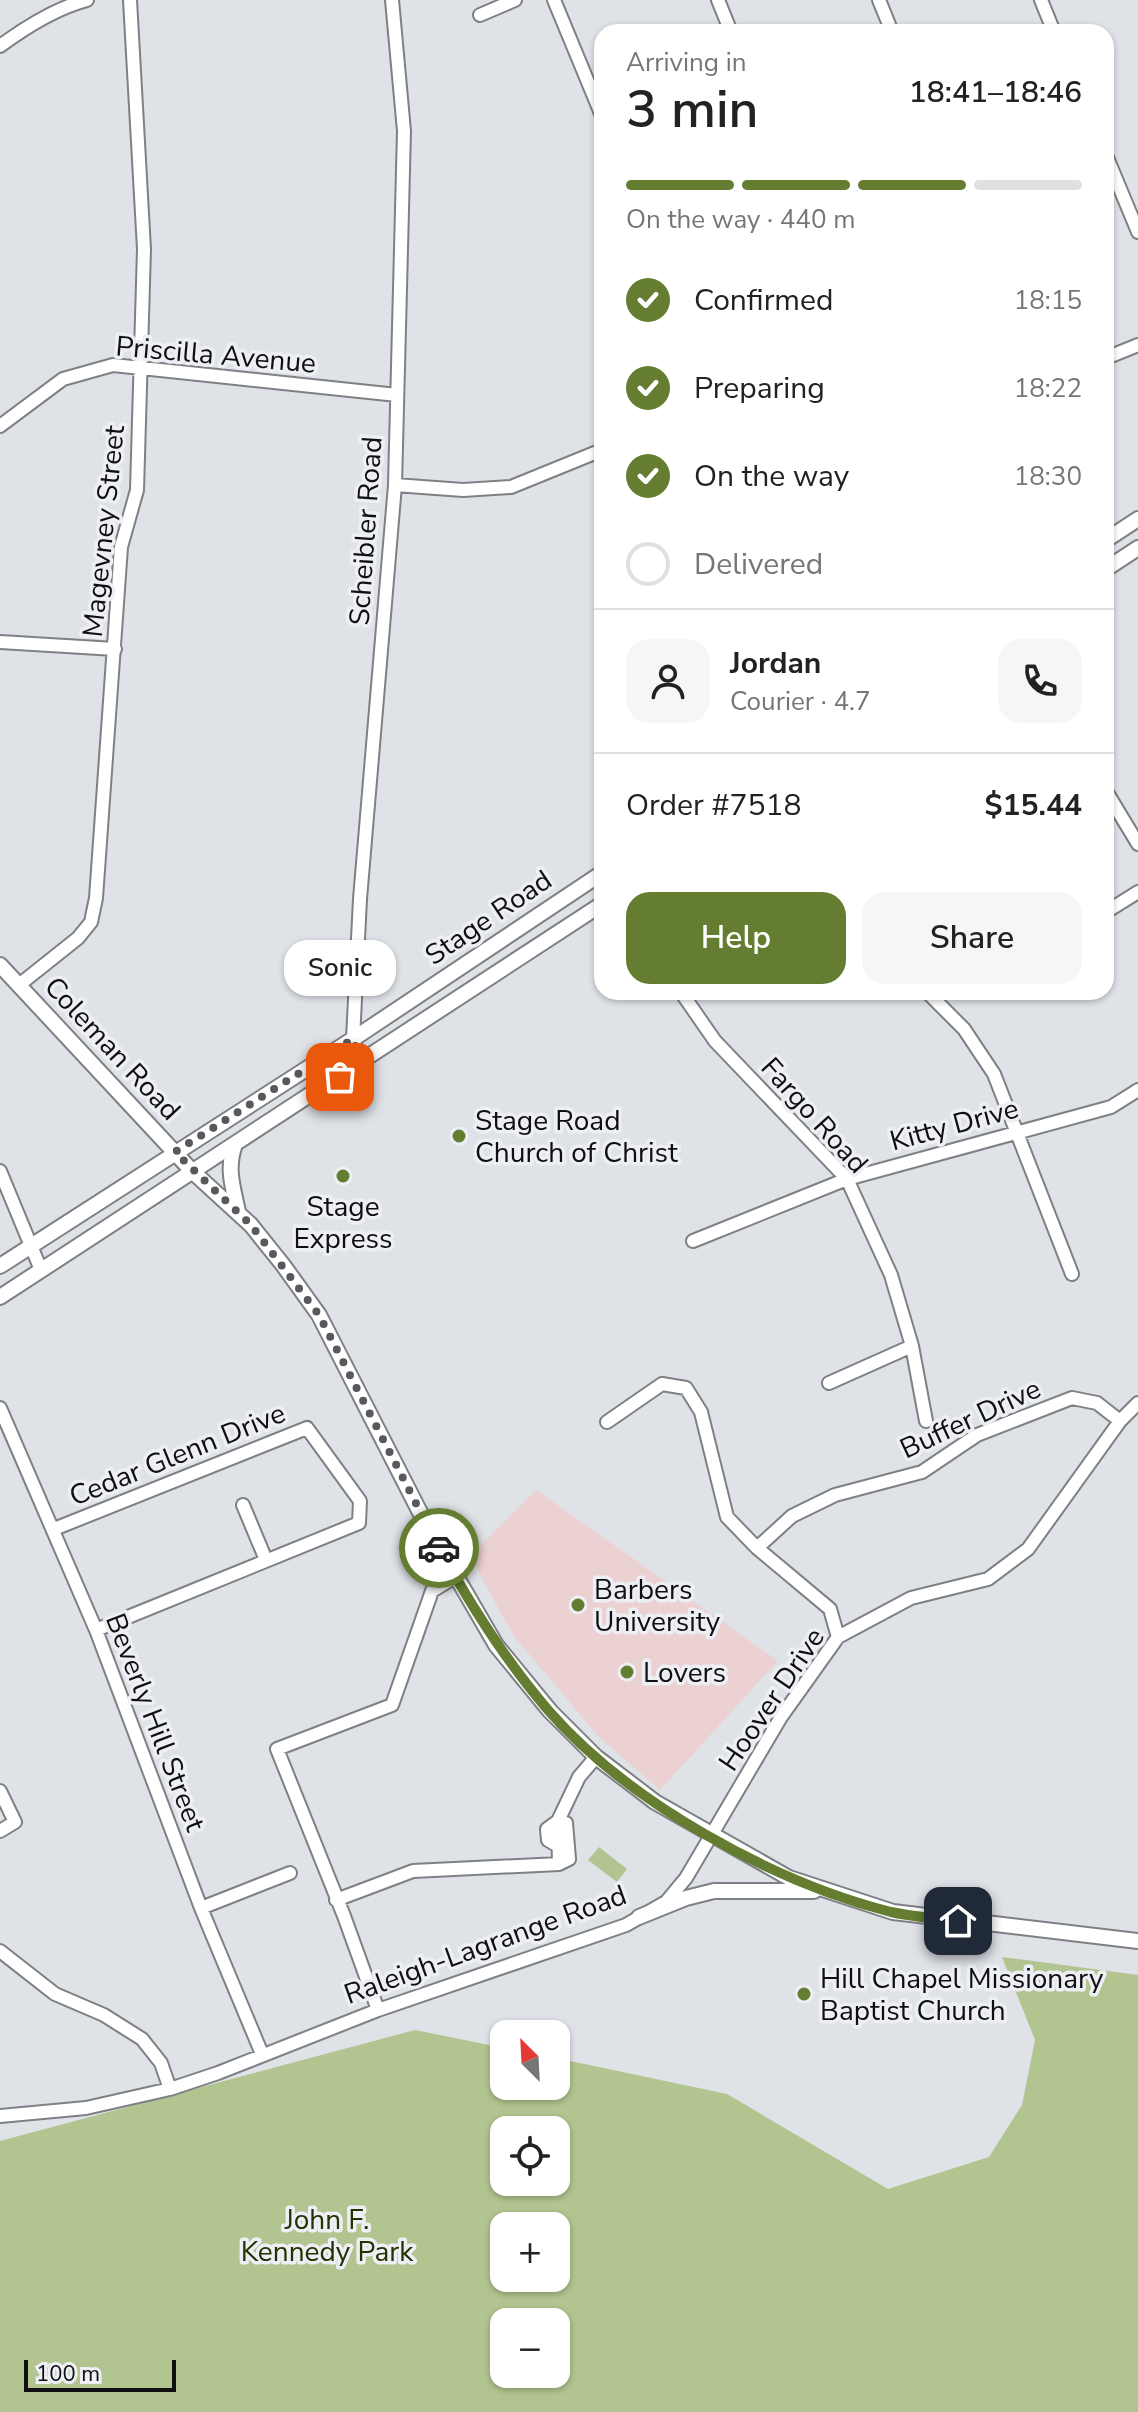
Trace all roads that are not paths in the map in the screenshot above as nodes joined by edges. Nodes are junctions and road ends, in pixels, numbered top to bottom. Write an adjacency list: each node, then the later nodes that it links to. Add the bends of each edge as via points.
1 (87, 0): 13 (street, via 33,24)
2 (130, 0): 19 (street, Magevney Street, via 144,249)
3 (392, 0): 20 (street, Scheibler Road, via 404,131)
4 (515, 0): 9 (street)
5 (554, 0): 14 (street)
6 (718, 0): 10 (street)
7 (879, 0): 11 (street)
8 (1041, 0): 12 (street)
9 (480, 15)
10 (728, 24)
11 (889, 24)
12 (1051, 24)
13 (0, 46)
14 (594, 97)
15 (1114, 174): 16 (street)
16 (1138, 232)
17 (1138, 345): 18 (street)
18 (1114, 355)
19 (140, 370): 20 (street, Priscilla Avenue); 21 (street, Priscilla Avenue, via 113,365 63,379); 29 (street, Magevney Street, via 137,490 121,547)
20 (397, 395): 23 (street, Scheibler Road)
21 (0, 426)
22 (594, 453): 23 (street, via 511,487)
23 (395, 485): 40 (street, Scheibler Road)
24 (1138, 519): 25 (main road)
25 (1114, 535)
26 (1138, 548): 27 (main road)
27 (1114, 564)
28 (0, 642): 29 (street)
29 (115, 649): 37 (street, Magevney Street, via 91,922)
30 (1114, 804): 31 (street)
31 (1138, 844)
32 (594, 880): 40 (main road, Stage Road)
33 (1138, 892): 34 (street)
34 (1114, 907)
35 (594, 909): 41 (main road, Stage Road)
36 (0, 965): 37 (main road, Coleman Road)
37 (19, 985): 45 (main road, Coleman Road)
38 (687, 1000): 48 (street, Fargo Road, via 715,1041)
39 (935, 1000): 43 (street, via 964,1029 994,1074)
40 (353, 1039): 41 (street, Scheibler Road); 45 (main road, Stage Road)
41 (361, 1063): 44 (main road, Stage Road)
42 (1138, 1090): 43 (street, Kitty Drive, via 1111,1107)
43 (1018, 1131): 48 (street, Kitty Drive); 54 (street)
44 (235, 1144): 47 (main road, Stage Road); 49 (main road, via 229,1172)
45 (175, 1152): 47 (main road, Coleman Road); 51 (main road, Stage Road)
46 (0, 1171): 51 (street)
47 (192, 1171): 49 (main road, Coleman Road); 53 (main road, Stage Road)
48 (847, 1179): 50 (street, Kitty Drive); 56 (street, Fargo Road, via 891,1275)
49 (238, 1213): 67 (main road, Coleman Road, via 319,1315)
50 (693, 1241)
51 (31, 1246): 52 (main road, Stage Road); 53 (street)
52 (0, 1266)
53 (41, 1270): 55 (main road, Stage Road)
54 (1072, 1274)
55 (0, 1297)
56 (912, 1346): 57 (street); 60 (street, Fargo Road)
57 (829, 1383)
58 (1138, 1403): 61 (street, Hoover Drive)
59 (0, 1408): 64 (street, Beverly Hill Street)
60 (926, 1421)
61 (1120, 1421): 65 (street, Buffer Drive, via 1097,1403 1072,1398 977,1435 922,1472 835,1495 792,1516); 69 (street, Hoover Drive, via 1028,1549 988,1579 911,1598)
62 (607, 1422): 65 (street, via 662,1384 686,1388 701,1412 727,1517)
63 (243, 1505): 66 (street)
64 (54, 1529): 66 (street, Cedar Glenn Drive, via 307,1428 360,1501 359,1523); 68 (street, Beverly Hill Street)
65 (757, 1548): 69 (street, via 830,1609)
66 (266, 1560): 68 (street, Cedar Glenn Drive)
67 (455, 1577): 70 (main road, Coleman Road, via 496,1645); 78 (street, via 432,1591 392,1705 277,1749)
68 (96, 1630): 79 (street, Beverly Hill Street)
69 (838, 1637): 74 (street, Hoover Drive, via 781,1717)
70 (596, 1757): 72 (street, via 579,1777); 74 (main road, Coleman Road)
71 (0, 1791): 73 (street, via 15,1822)
72 (558, 1821): 75 (street, via 547,1829 548,1840 558,1846); 75 (street, via 566,1823 569,1845 569,1859)
73 (0, 1831)
74 (711, 1836): 77 (main road, via 789,1878); 80 (street, Raleigh-Lagrange Road, via 666,1902)
75 (559, 1864): 78 (street, via 413,1871)
76 (290, 1873): 79 (street)
77 (828, 1891): 80 (main road, via 714,1891); 81 (main road, via 893,1912)
78 (336, 1900): 83 (street)
79 (201, 1908): 84 (street, Beverly Hill Street)
80 (639, 1917): 83 (street, Raleigh-Lagrange Road)
81 (1138, 1941)
82 (0, 1951): 85 (street, via 55,1994 142,2039 161,2063)
83 (378, 2010): 84 (street, Raleigh-Lagrange Road)
84 (262, 2054): 85 (street, Raleigh-Lagrange Road)
85 (170, 2089): 86 (street, Raleigh-Lagrange Road, via 86,2108)
86 (0, 2116)

